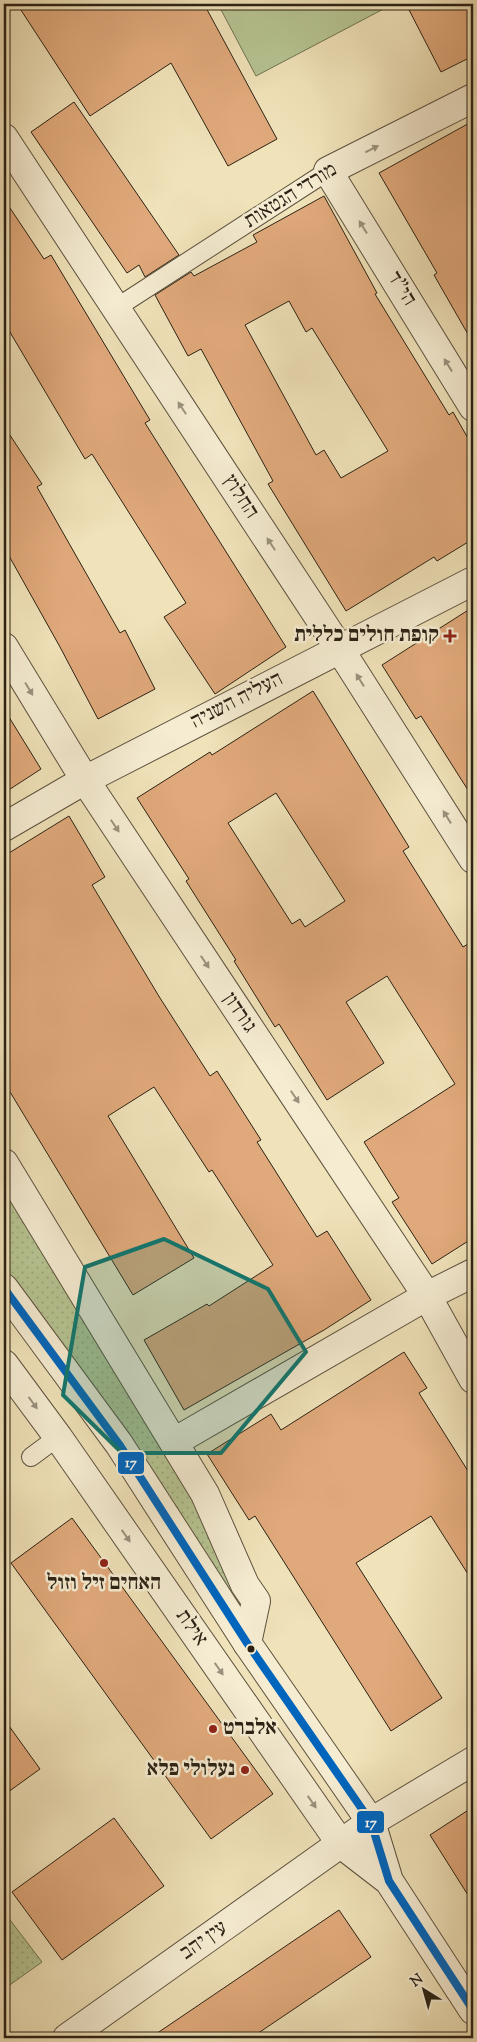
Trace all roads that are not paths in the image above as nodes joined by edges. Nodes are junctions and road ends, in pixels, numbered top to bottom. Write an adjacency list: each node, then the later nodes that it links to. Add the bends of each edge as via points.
1 (473, 98): 3 (street, מורדי הגטאות, one-way to 1)
2 (4, 138): 4 (street, החלוץ)
3 (328, 171): 4 (lane, מורדי הגטאות); 5 (street, הי"ד, one-way to 3)
4 (116, 308): 8 (street, החלוץ, one-way to 4)
5 (473, 407)
6 (473, 581): 8 (street, העליה השניה)
7 (4, 647): 9 (street, גורדון, one-way to 9)
8 (339, 648): 9 (street, העליה השניה); 11 (street, החלוץ, one-way to 8)
9 (84, 780): 10 (street, העליה השניה); 15 (street, גורדון, one-way to 15)
10 (4, 828)
11 (473, 858)
12 (4, 1163): 19 (street)
13 (473, 1273): 15 (street)
14 (4, 1288): 21 (street, אילת, via 119,1444)
15 (427, 1296): 17 (street, גורדון); 19 (street)
16 (4, 1364): 18 (street, אילת, one-way to 18)
17 (473, 1379)
18 (58, 1437): 20 (lane); 24 (street, אילת, one-way to 24)
19 (174, 1442): 21 (street, via 205,1494 245,1585 256,1601)
20 (31, 1457)
21 (247, 1643): 23 (street, אילת)
22 (473, 1761): 23 (street, עין יהב)
23 (371, 1822): 24 (street, עין יהב); 25 (street, אילת)
24 (341, 1844): 25 (street, אילת); 27 (street, עין יהב)
25 (389, 1881): 26 (street, אילת)
26 (473, 2010)
27 (67, 2038)

